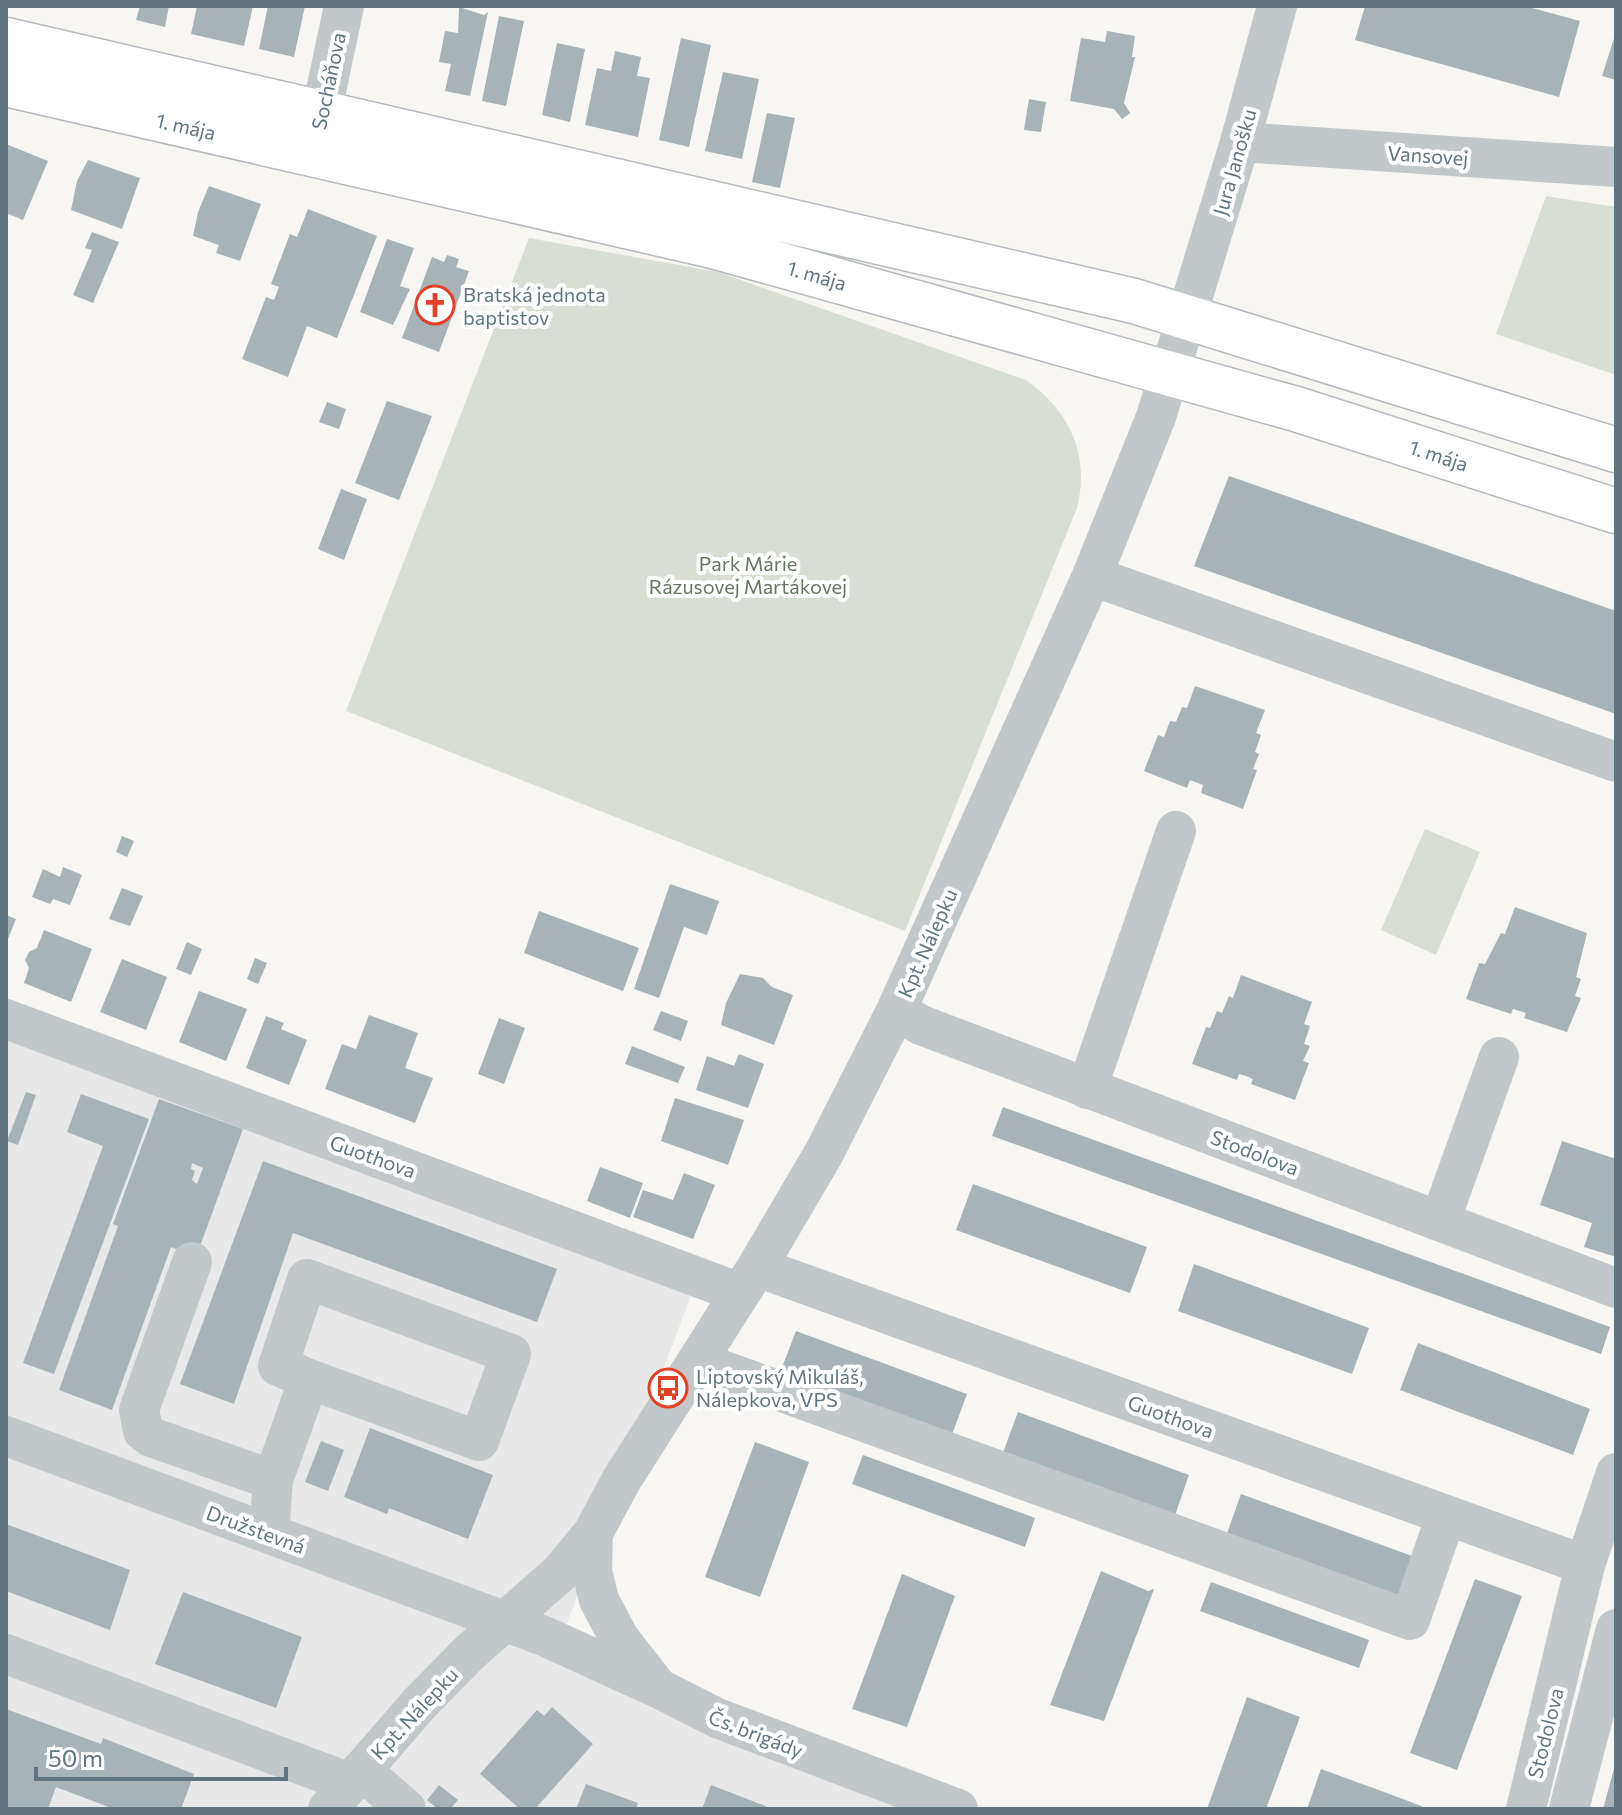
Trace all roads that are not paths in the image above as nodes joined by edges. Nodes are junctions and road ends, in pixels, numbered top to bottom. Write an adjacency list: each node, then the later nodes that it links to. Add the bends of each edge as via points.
1 (344, 6): 5 (street, Socháňova)
2 (1277, 6): 6 (street, Jura Janošku)
3 (6, 40): 5 (main road, 1. mája)
4 (6, 84): 5 (main road, 1. mája)
5 (317, 135): 8 (main road, 1. mája); 9 (main road, 1. mája)
6 (1240, 142): 7 (street, Vansovej); 8 (street, Jura Janošku)
7 (1616, 167)
8 (1187, 316): 9 (street, Kpt. Nálepku); 10 (main road, 1. mája)
9 (1172, 374): 11 (main road, 1. mája); 12 (street, Kpt. Nálepku)
10 (1616, 450)
11 (1616, 511)
12 (1092, 576): 13 (street); 15 (street, Kpt. Nálepku)
13 (1616, 762)
14 (1176, 831): 18 (street)
15 (896, 1011): 18 (street, Stodolova); 21 (street, Kpt. Nálepku, via 824,1153)
16 (6, 1019): 21 (street, Guothova)
17 (1499, 1057): 19 (street)
18 (1087, 1089): 19 (street, Stodolova)
19 (1440, 1221): 22 (street, Stodolova)
20 (192, 1262): 27 (street, via 139,1410 140,1422 151,1437)
21 (749, 1280): 23 (street, Kpt. Nálepku); 28 (street, Guothova)
22 (1616, 1288)
23 (697, 1361): 28 (street, via 1410,1620); 29 (street, Kpt. Nálepku)
24 (309, 1379): 24 (street, via 479,1441 511,1354 307,1279 278,1366); 27 (street)
25 (6, 1436): 30 (street, Družstevná)
26 (1616, 1473): 31 (street, Stodolova)
27 (273, 1480): 30 (street)
28 (1446, 1516): 31 (street, Guothova)
29 (593, 1533): 32 (street, Kpt. Nálepku, via 592,1571); 33 (street, Kpt. Nálepku, via 561,1572)
30 (269, 1534): 33 (street, Družstevná)
31 (1585, 1565): 40 (street, Stodolova)
32 (599, 1600): 36 (street, Čs. brigády, via 619,1638)
33 (506, 1622): 36 (street, via 590,1654); 37 (street, Kpt. Nálepku, via 449,1674)
34 (1616, 1629): 41 (street)
35 (6, 1654): 37 (street)
36 (658, 1688): 39 (street, Čs. brigády, via 717,1718)
37 (346, 1787): 38 (street)
38 (406, 1809)
39 (958, 1809)
40 (1526, 1809)
41 (1569, 1809)

